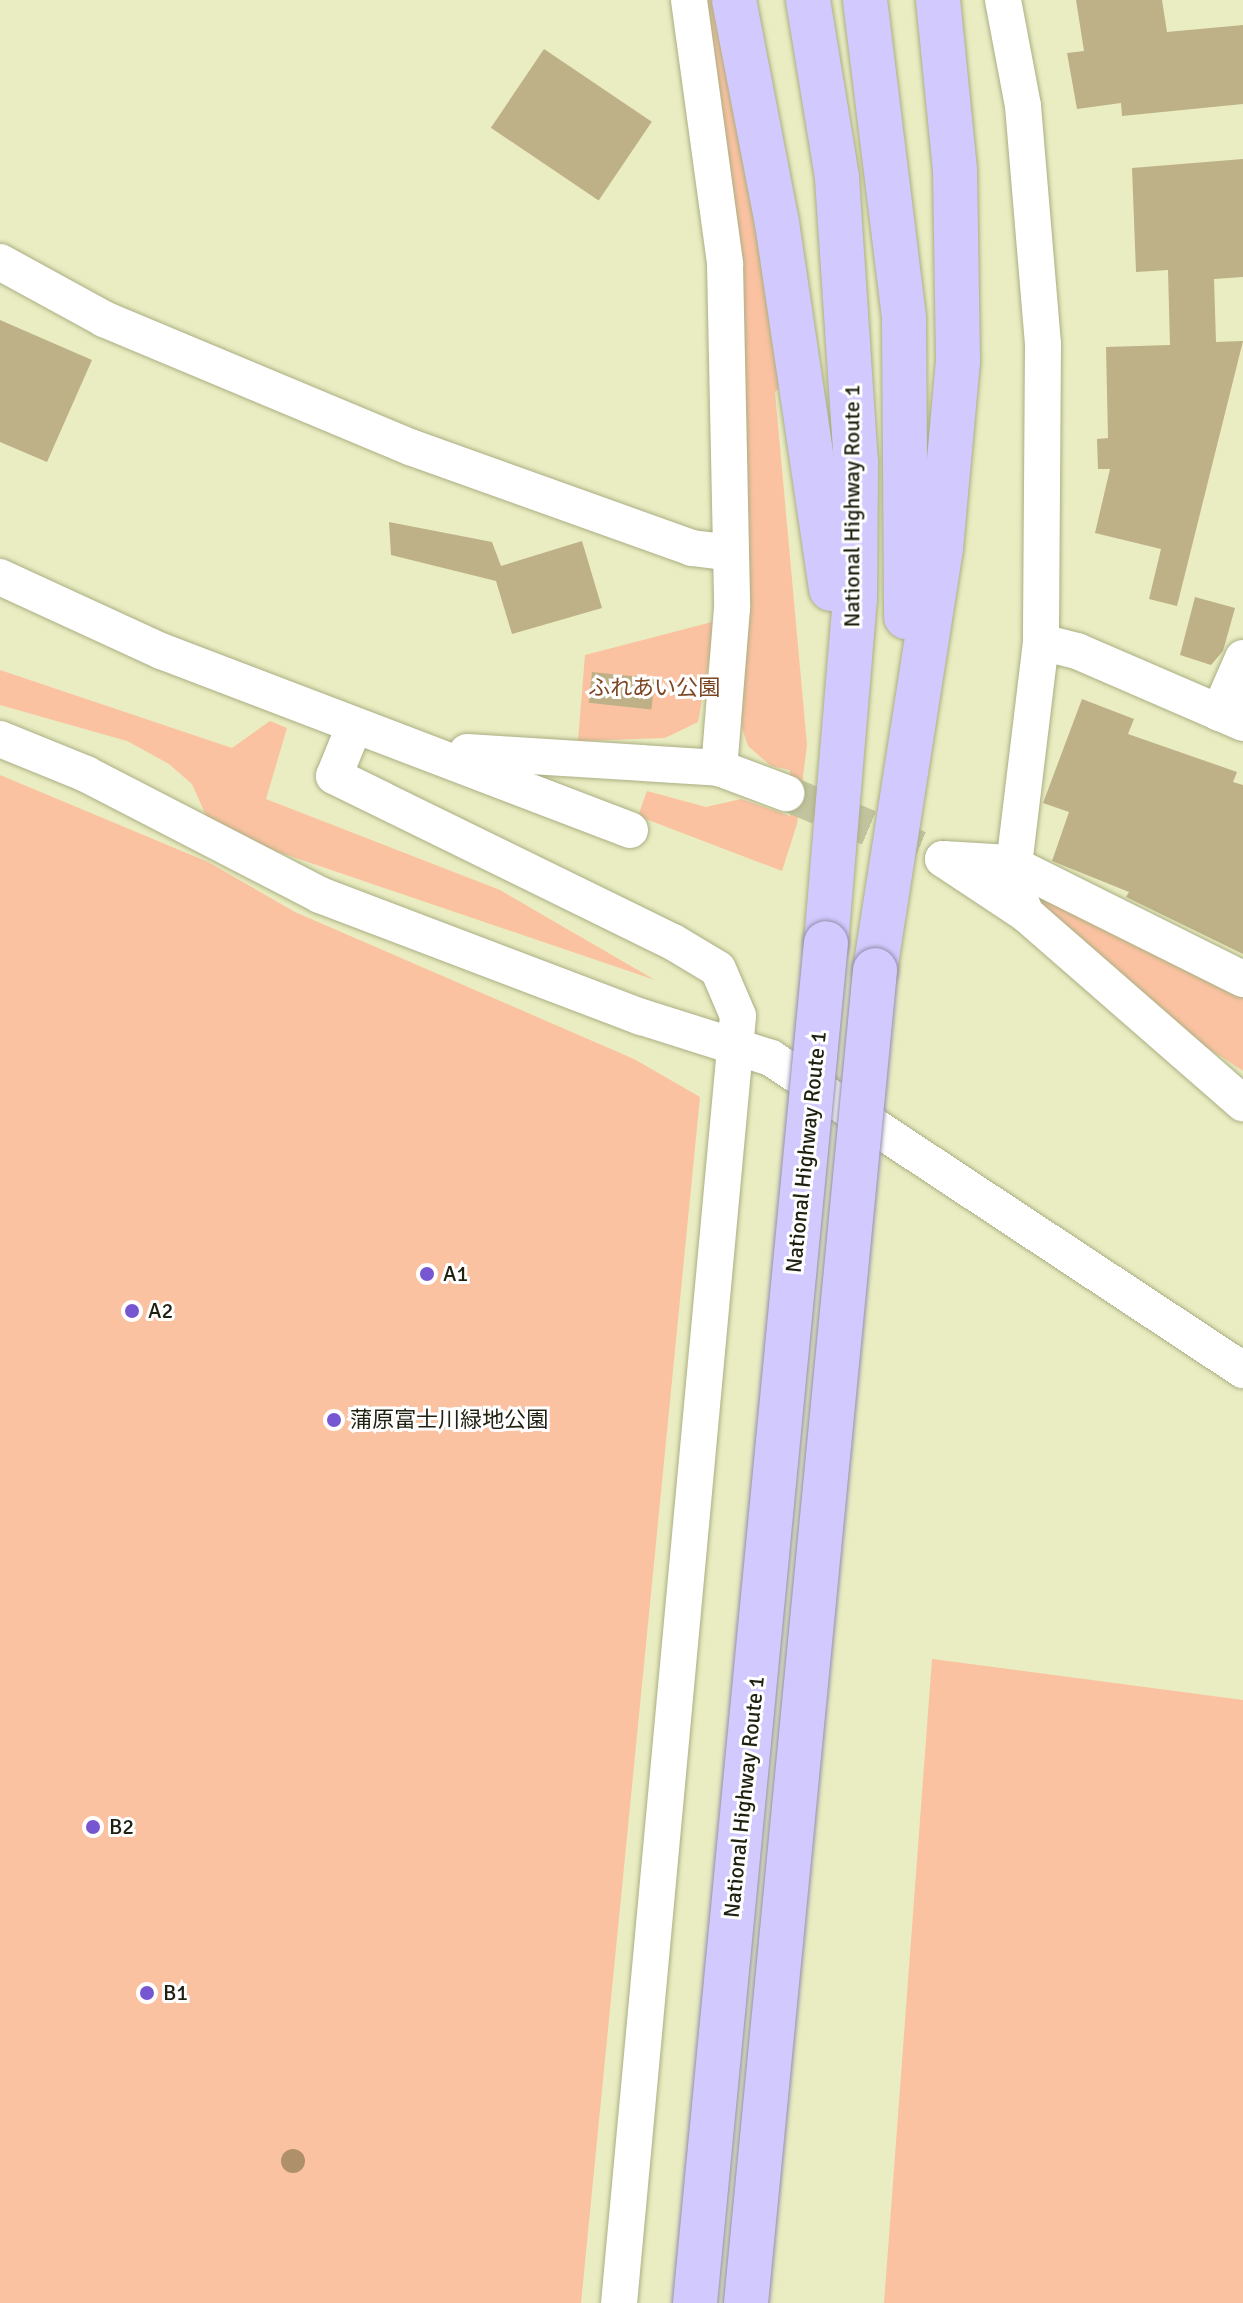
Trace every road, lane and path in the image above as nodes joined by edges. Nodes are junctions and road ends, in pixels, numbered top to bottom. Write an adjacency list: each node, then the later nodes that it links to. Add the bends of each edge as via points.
1 (689, 0): 8 (street, via 725,264)
2 (734, 0): 16 (highway, via 751,64 815,459)
3 (808, 0): 16 (highway, National Highway Route 1, via 837,178 856,462 855,598)
4 (865, 0): 22 (highway, via 892,182 909,453 899,736)
5 (938, 0): 22 (highway, via 955,170 958,361 941,548)
6 (1003, 0): 10 (street, via 1023,106 1043,344)
7 (0, 262): 8 (street, via 104,319 410,447 692,548)
8 (730, 553): 17 (street)
9 (0, 577): 13 (street, via 161,651)
10 (1041, 642): 12 (street, via 1077,651); 20 (street)
11 (1243, 658): 12 (street)
12 (1231, 718)
13 (354, 727): 15 (street); 24 (street, via 334,776 718,969 733,994)
14 (0, 739): 24 (street, via 86,774 320,895 642,1017)
15 (422, 747): 17 (street); 19 (street)
16 (843, 754): 28 (highway, National Highway Route 1, bridge)
17 (719, 768): 18 (street)
18 (786, 793)
19 (630, 830)
20 (1010, 863): 21 (street); 21 (street, via 943,859); 23 (street)
21 (1026, 914): 25 (street)
22 (875, 970): 29 (highway, bridge)
23 (1243, 979)
24 (739, 1046): 26 (street, via 771,1058); 27 (street)
25 (1238, 1097)
26 (1243, 1370)
27 (619, 2303)
28 (695, 2303)
29 (746, 2303)

